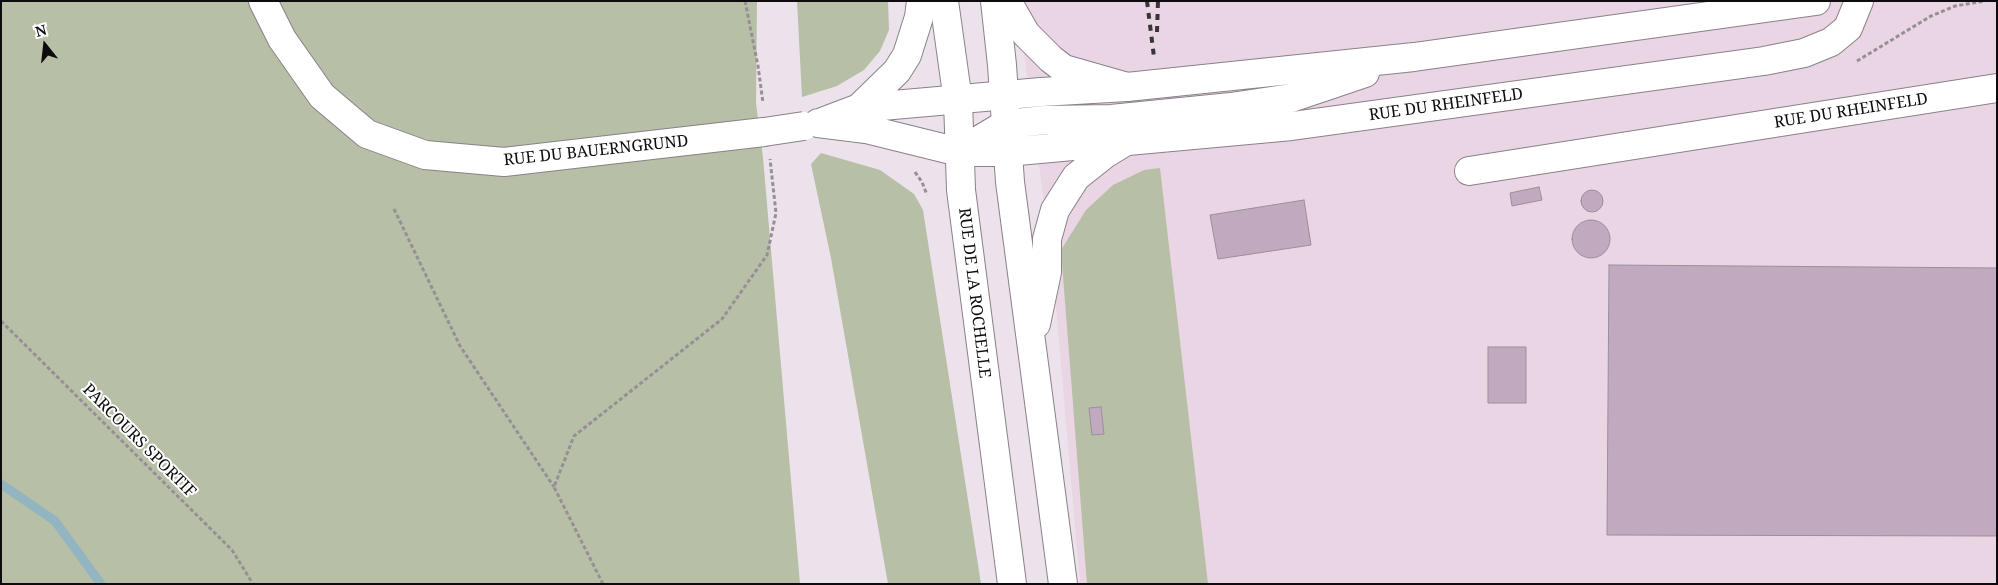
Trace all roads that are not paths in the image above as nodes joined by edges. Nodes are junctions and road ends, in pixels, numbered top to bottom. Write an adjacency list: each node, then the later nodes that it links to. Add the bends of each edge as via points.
1 (263, 1): 17 (street, RUE DU BAUERNGRUND, bridge, via 282,39 322,96 367,134 425,155 504,162 767,143)
2 (921, 1): 15 (street, via 907,55 897,71)
3 (944, 1): 14 (street, RUE DE LA ROCHELLE)
4 (995, 1): 13 (street)
5 (1007, 1): 11 (street, via 1026,34 1064,69)
6 (1707, 1): 9 (street)
7 (1816, 1): 9 (street)
8 (1859, 1): 18 (street, RUE DU RHEINFELD, via 1848,28 1832,42 1804,53 1764,61 1292,126)
9 (1681, 19): 10 (street)
10 (1414, 57): 11 (street); 16 (street, via 1291,98 1136,117)
11 (1127, 88): 13 (street)
12 (1997, 88): 21 (street, RUE DU RHEINFELD)
13 (1004, 96): 14 (street); 16 (street)
14 (958, 101): 15 (street, RUE DU BAUERNGRUND); 19 (street, RUE DE LA ROCHELLE)
15 (859, 108): 17 (street, RUE DU BAUERNGRUND)
16 (1006, 124): 19 (street); 20 (street)
17 (811, 125): 19 (street, RUE DU BAUERNGRUND, via 866,129)
18 (1123, 143): 20 (street, RUE DU RHEINFELD); 22 (street, via 1104,154 1076,178 1055,210 1047,239 1047,272)
19 (959, 152): 20 (street, RUE DU BAUERNGRUND); 23 (street, RUE DE LA ROCHELLE, via 960,190)
20 (1006, 152): 22 (street)
21 (1469, 171)
22 (1032, 345): 24 (street)
23 (1012, 584)
24 (1063, 584)

